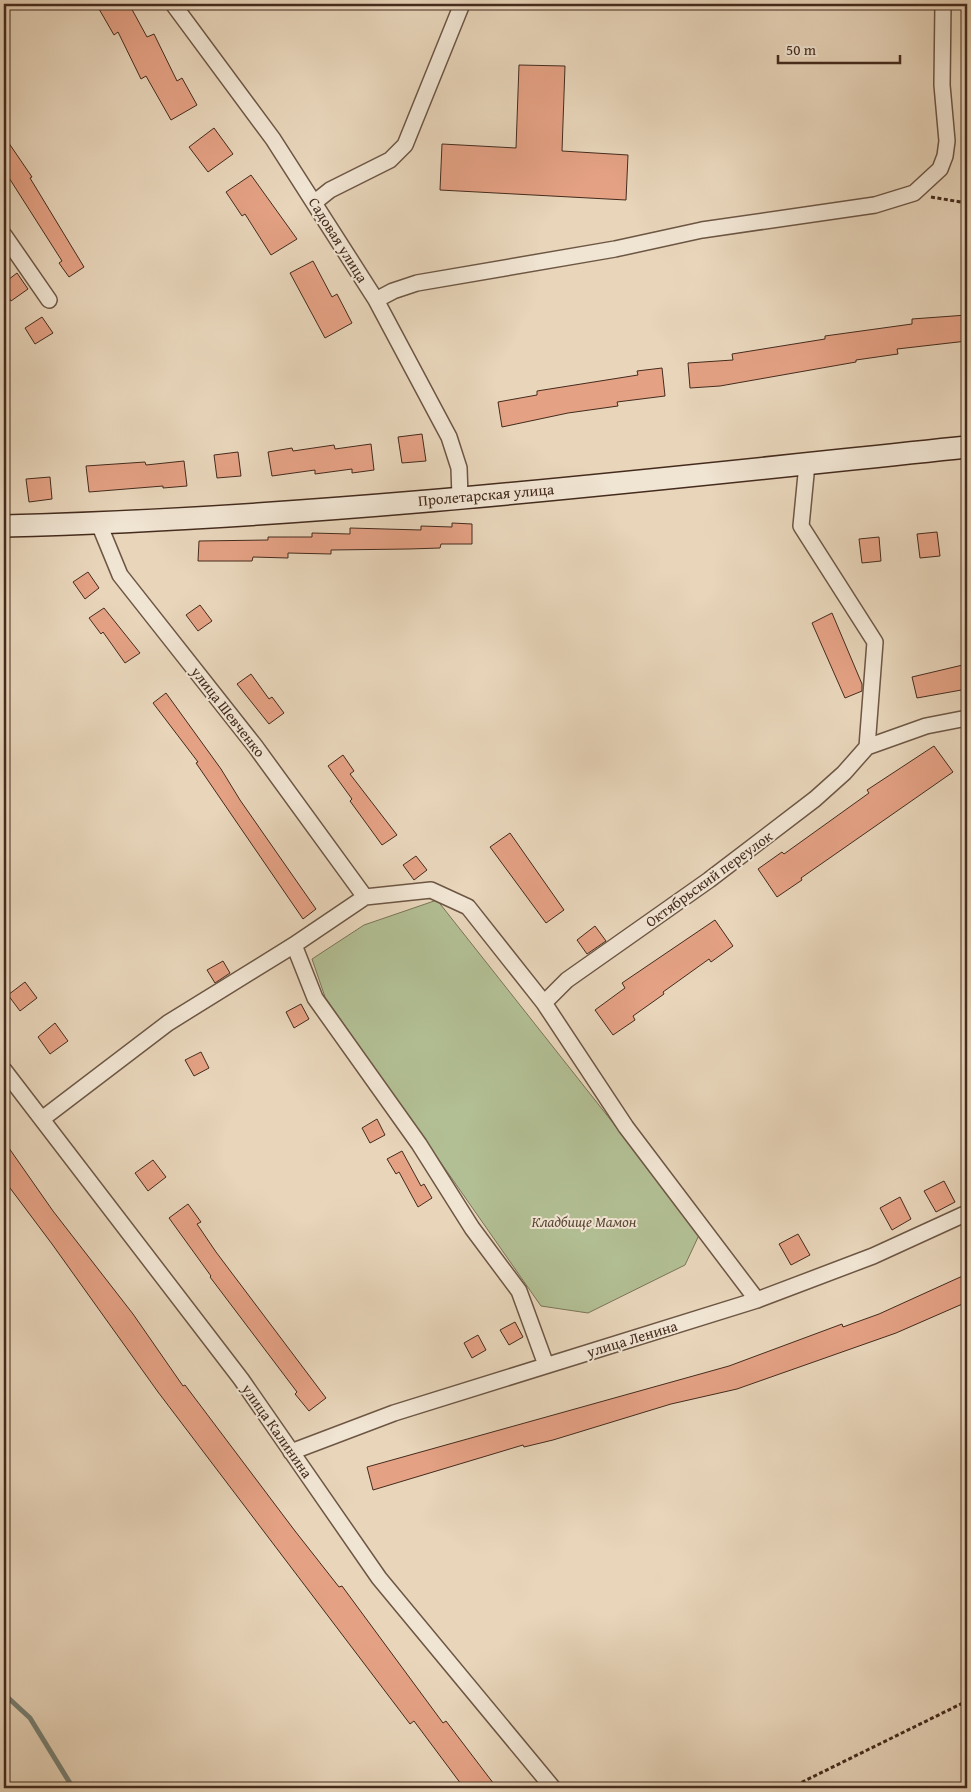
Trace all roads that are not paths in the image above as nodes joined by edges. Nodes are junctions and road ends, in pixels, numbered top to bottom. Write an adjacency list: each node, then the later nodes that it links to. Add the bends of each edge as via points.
1 (173, 4): 4 (street, Садовая улица, via 273,139)
2 (462, 4): 4 (street, via 406,145 390,160 330,190)
3 (943, 4): 7 (street, via 942,85 946,149 940,169 914,194 875,205 702,230 616,249 417,283)
4 (315, 202): 7 (street, Садовая улица)
5 (4, 235): 6 (street)
6 (49, 300)
7 (376, 300): 10 (street, Садовая улица, via 449,437 459,468)
8 (967, 447): 9 (street, Пролетарская улица)
9 (807, 464): 10 (street, Пролетарская улица); 14 (street, via 801,526 875,642)
10 (460, 497): 11 (street, Пролетарская улица, via 360,507)
11 (99, 524): 12 (street, Пролетарская улица); 15 (street, улица Шевченко, via 120,575 255,746)
12 (4, 526)
13 (967, 718): 14 (street, Октябрьский переулок, via 926,726)
14 (867, 747): 17 (street, Октябрьский переулок, via 815,798 709,880 567,980)
15 (364, 896): 16 (street); 17 (street, via 431,890 468,906)
16 (294, 945): 19 (street, via 168,1023); 22 (street, via 315,998 419,1144 472,1228 519,1291)
17 (544, 1002): 21 (street, via 626,1127)
18 (4, 1070): 19 (street, улица Калинина)
19 (42, 1119): 23 (street, улица Калинина, via 241,1379)
20 (967, 1213): 21 (street, улица Ленина, via 873,1256)
21 (757, 1300): 22 (street, улица Ленина)
22 (546, 1365): 23 (street, улица Ленина, via 394,1413)
23 (291, 1452): 24 (street, улица Калинина, via 379,1578)
24 (554, 1788)

